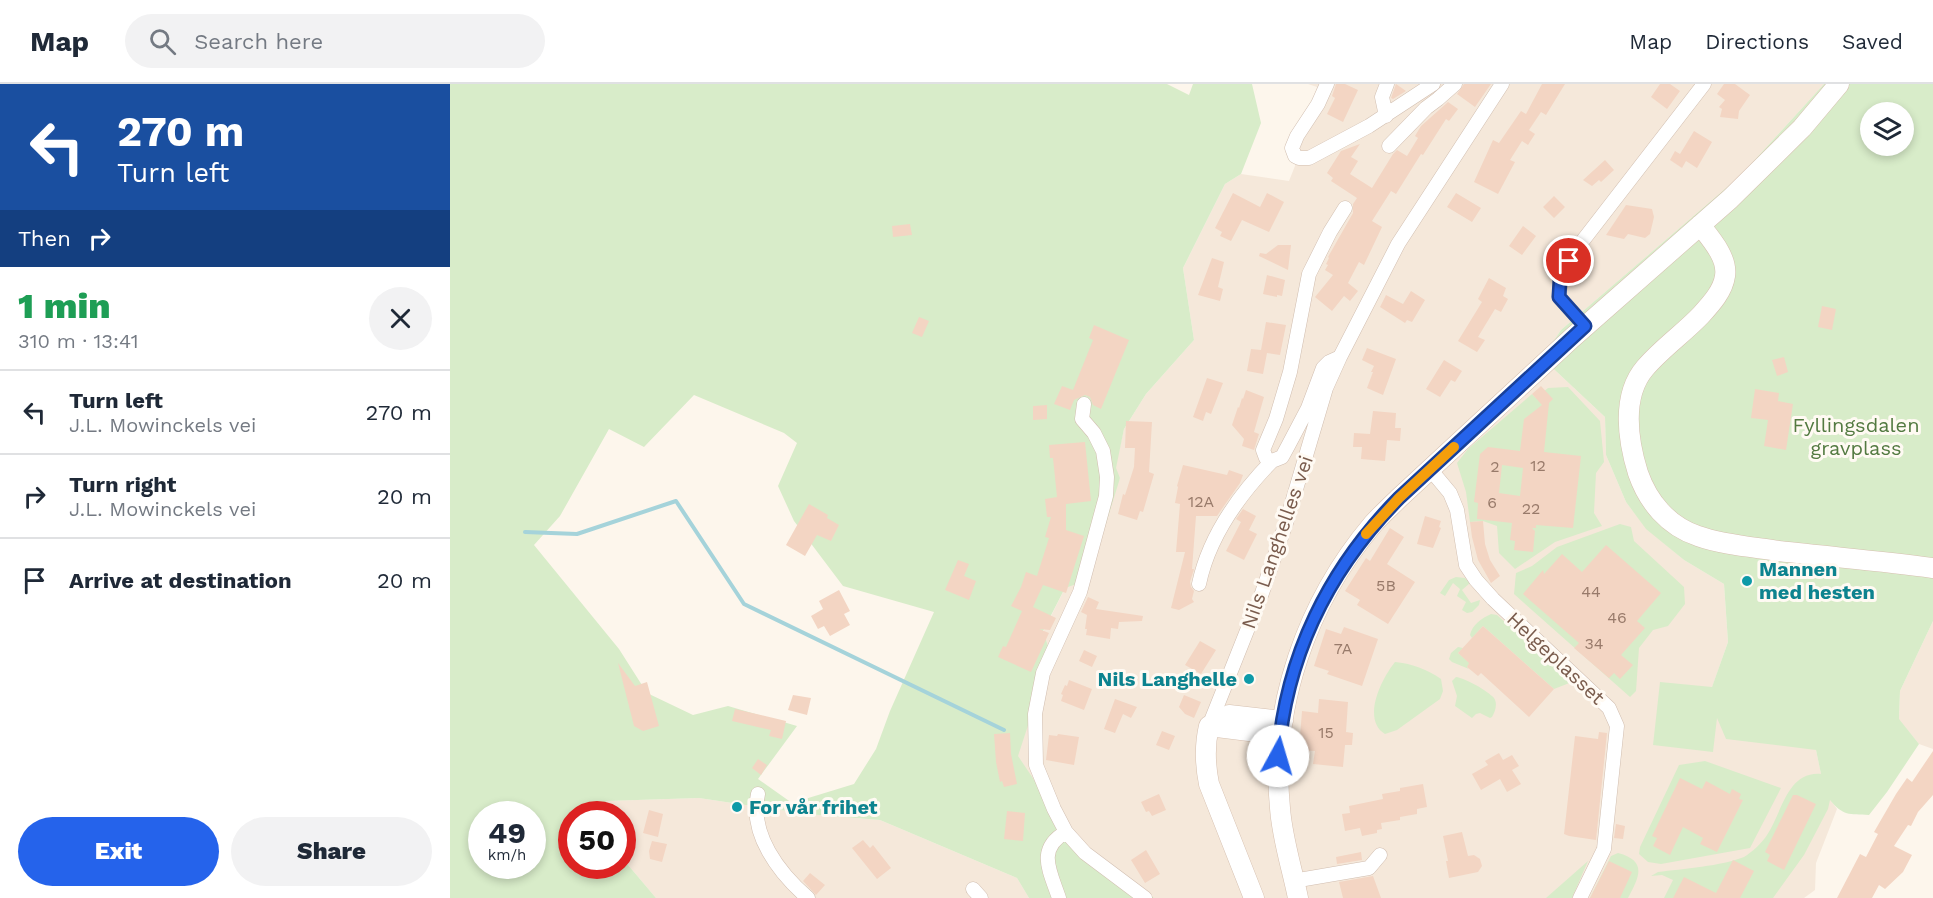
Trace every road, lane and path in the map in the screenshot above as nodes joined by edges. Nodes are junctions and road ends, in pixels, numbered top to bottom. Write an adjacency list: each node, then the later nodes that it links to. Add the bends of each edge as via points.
1 (1327, 84): 8 (street, via 1297,136 1292,148 1295,156 1309,158)
2 (1387, 84): 8 (street, via 1382,98)
3 (1433, 84): 8 (street)
4 (1455, 84): 9 (street, via 1425,108)
5 (1502, 84): 13 (street, Nils Langhelles vei, via 1398,244)
6 (1704, 84): 12 (street, via 1569,261 1560,280 1559,297)
7 (1839, 84): 11 (main road, via 1802,128)
8 (1386, 116)
9 (1389, 146)
10 (1345, 208): 15 (street, Nils Langhelles vei, via 1309,274 1290,372 1263,450)
11 (1700, 225): 12 (main road); 17 (main road, via 1726,265 1725,278 1709,307 1644,369 1630,405 1628,423 1637,469 1653,502 1682,530 1701,537 1763,549)
12 (1585, 326): 16 (main road)
13 (1340, 357): 15 (street, Nils Langhelles vei, via 1323,368 1308,408 1282,457); 19 (street, Nils Langhelles vei, via 1326,388 1287,523)
14 (1084, 404): 22 (street, via 1082,419 1103,451 1106,496 1080,592 1043,673 1035,724 1036,765)
15 (1272, 461): 18 (street, Nils Langhelles vei, via 1228,513 1212,542)
16 (1430, 469): 20 (main road, via 1373,524 1323,598 1304,639); 29 (street, Helgeplasset, via 1450,493 1457,510 1466,565 1476,580 1614,717 1617,726 1604,849)
17 (1933, 568)
18 (1199, 584)
19 (1212, 720): 20 (main road); 28 (main road, via 1205,742 1209,784)
20 (1281, 728): 24 (main road, via 1280,809)
21 (758, 794): 25 (street, via 756,810 765,845 782,872)
22 (1066, 832): 26 (street, via 1053,841 1047,855); 27 (street, via 1085,853)
23 (1380, 855): 24 (street, via 1369,868)
24 (1295, 889)
25 (808, 898)
26 (1059, 898)
27 (1145, 898)
28 (1254, 898)
29 (1580, 898)

